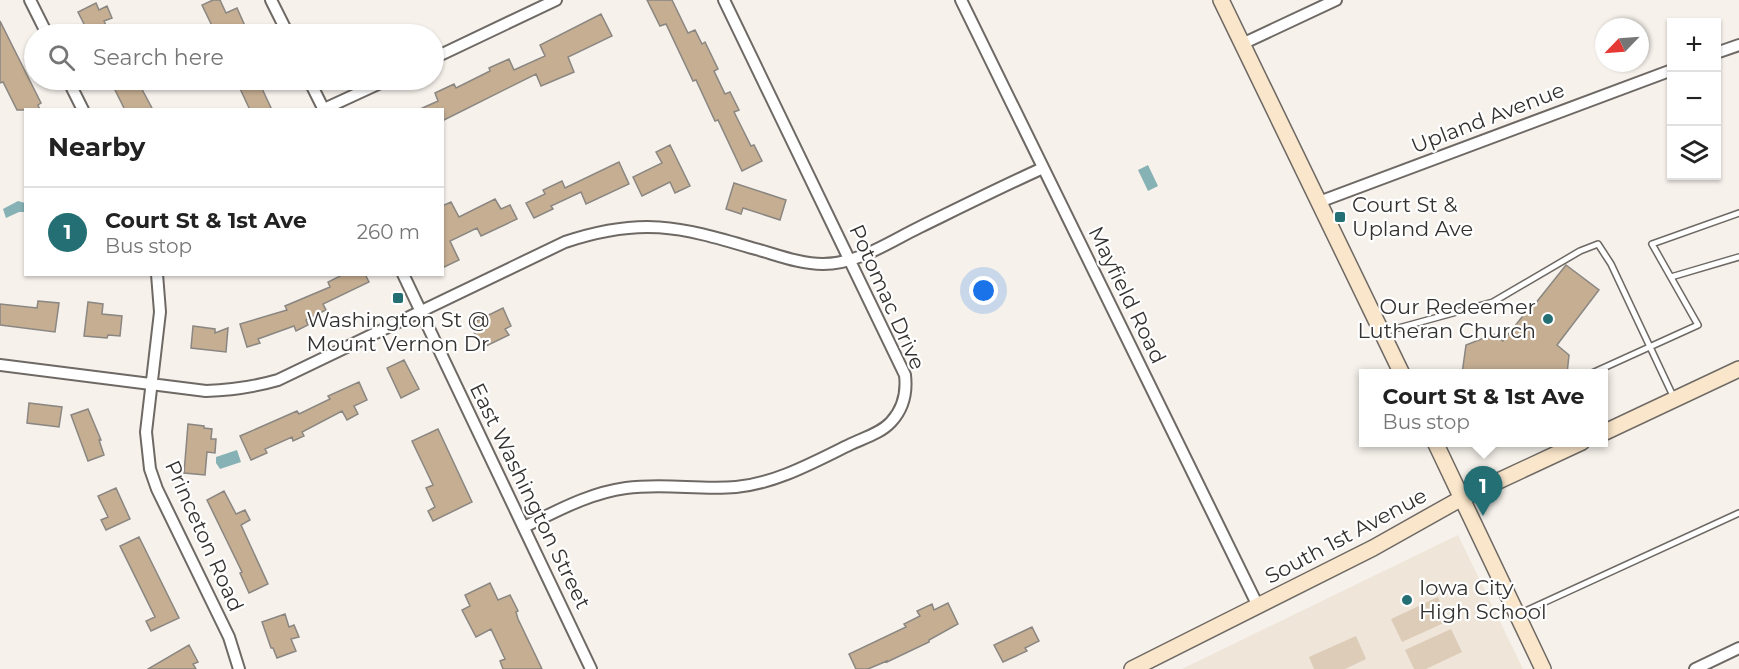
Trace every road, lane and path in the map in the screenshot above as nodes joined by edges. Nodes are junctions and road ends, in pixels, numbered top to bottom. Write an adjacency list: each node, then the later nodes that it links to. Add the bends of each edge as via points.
1 (30, 0): 8 (street)
2 (271, 0): 9 (street)
3 (556, 0): 13 (street)
4 (724, 0): 25 (street, Potomac Drive)
5 (961, 0): 21 (street, Mayfield Road)
6 (1221, 0): 10 (street)
7 (1336, 0): 10 (street)
8 (42, 24)
9 (283, 24)
10 (1242, 44): 22 (street)
11 (1739, 45): 12 (street)
12 (1721, 51)
13 (444, 52)
14 (1667, 72): 22 (street, Upland Avenue)
15 (73, 90): 18 (street)
16 (314, 90): 19 (street)
17 (365, 90): 20 (street)
18 (82, 108)
19 (323, 108)
20 (326, 108)
21 (1042, 168): 25 (street); 44 (street, Mayfield Road)
22 (1319, 202): 30 (street)
23 (1739, 213): 28 (lane, via 1652,244)
24 (1739, 257): 28 (lane)
25 (850, 260): 29 (street, via 801,262 682,229 623,227 566,242); 43 (street, Potomac Drive, via 905,375 904,399 882,429 766,481 737,487 624,488 593,495)
26 (157, 276): 36 (street, Princeton Road, via 160,312)
27 (404, 276): 29 (street, East Washington Street)
28 (1671, 277): 31 (lane, via 1698,325)
29 (421, 312): 36 (street, via 278,380 255,387 206,391); 43 (street, East Washington Street)
30 (1382, 332): 31 (lane, via 1493,302 1598,244); 33 (street)
31 (1650, 346): 34 (lane); 37 (lane)
32 (0, 365): 36 (street)
33 (1400, 369)
34 (1601, 369)
35 (1739, 369): 37 (street)
36 (152, 384): 48 (street, Princeton Road, via 146,432 150,469 229,637)
37 (1675, 399): 38 (street)
38 (1608, 431)
39 (1437, 447): 41 (street)
40 (1571, 447): 41 (street, South 1st Avenue)
41 (1462, 498): 44 (street, South 1st Avenue); 45 (street)
42 (1739, 513): 45 (lane)
43 (524, 527): 49 (street, East Washington Street)
44 (1257, 606): 47 (street, South 1st Avenue)
45 (1518, 614): 50 (street)
46 (1739, 648): 51 (street)
47 (1136, 668)
48 (239, 669)
49 (591, 669)
50 (1544, 669)
51 (1695, 669)

